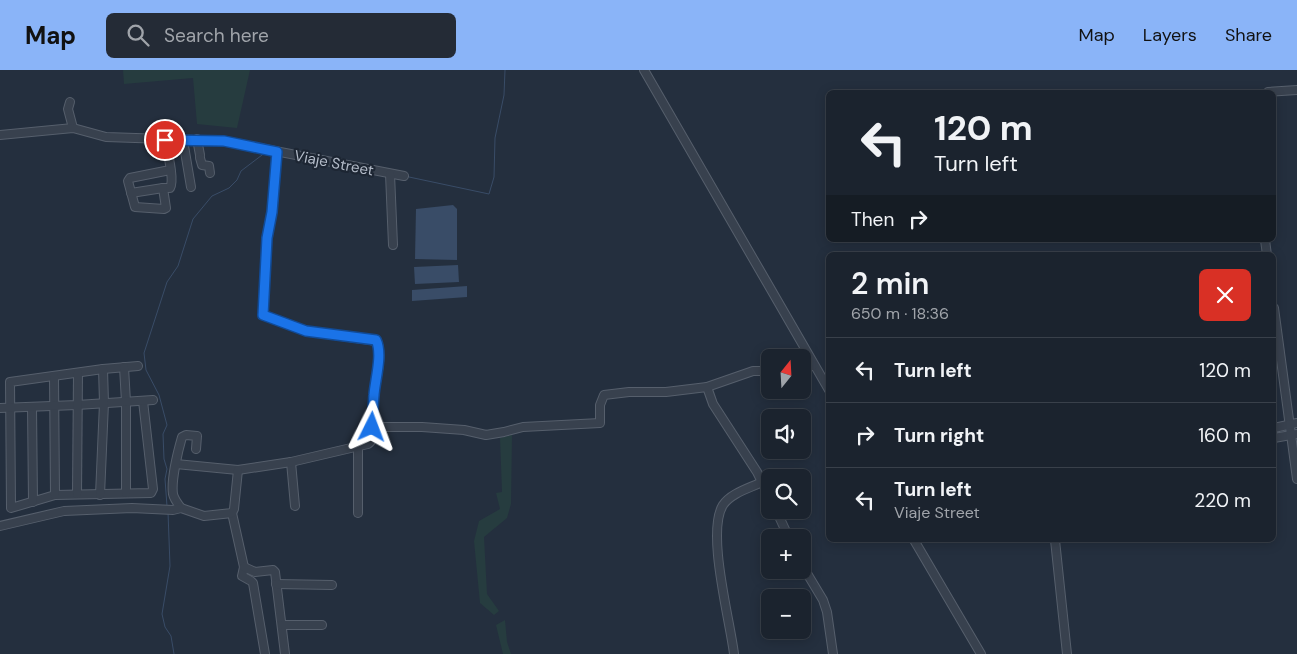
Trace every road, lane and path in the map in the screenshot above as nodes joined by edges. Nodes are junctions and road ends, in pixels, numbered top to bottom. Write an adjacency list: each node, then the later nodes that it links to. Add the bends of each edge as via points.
1 (644, 70): 20 (street)
2 (1297, 90): 3 (street)
3 (1276, 91)
4 (70, 102): 5 (street, via 68,109)
5 (73, 128): 6 (street, Viaje Street); 8 (street, Viaje Street, via 106,137)
6 (0, 134)
7 (197, 139): 9 (street, Viaje Street); 10 (street, Viaje Street); 12 (street, via 202,166 209,166)
8 (165, 140): 9 (street, Viaje Street); 11 (street)
9 (183, 140): 15 (street)
10 (277, 152): 13 (street, Viaje Street); 41 (street, via 267,238 263,315 306,331 376,340 378,363 372,427)
11 (170, 170): 16 (street, via 172,187); 17 (street, via 130,178)
12 (210, 173)
13 (390, 174): 14 (street, Viaje Street); 18 (street)
14 (404, 176)
15 (191, 187)
16 (163, 188): 17 (street); 17 (street, via 164,209 137,208)
17 (131, 193)
18 (393, 245)
19 (1276, 320): 39 (street)
20 (814, 365): 22 (street); 28 (street)
21 (138, 366): 23 (street)
22 (811, 366)
23 (124, 367): 24 (street); 32 (street)
24 (103, 369): 26 (street); 33 (street)
25 (761, 371): 29 (street)
26 (78, 373): 27 (street); 34 (street)
27 (54, 376): 35 (street); 36 (street, via 10,382)
28 (826, 385)
29 (708, 387): 41 (street, via 604,395 600,405 600,424 523,427 486,435 422,427 385,427); 50 (street, via 713,404)
30 (153, 400): 31 (street)
31 (143, 401): 32 (street); 52 (street, via 153,489 151,494)
32 (126, 402): 33 (street); 52 (street)
33 (104, 403): 34 (street); 54 (street)
34 (77, 405): 35 (street); 53 (street)
35 (54, 406): 37 (street); 55 (street)
36 (10, 407): 37 (street); 38 (street); 58 (street)
37 (32, 407): 56 (street)
38 (0, 408)
39 (1293, 424): 40 (street); 42 (street)
40 (1276, 428)
41 (377, 433): 44 (street, via 371,442)
42 (1294, 435): 43 (street); 49 (street)
43 (1276, 438)
44 (358, 446): 46 (street); 61 (street)
45 (196, 449): 47 (street, via 197,436 184,436)
46 (291, 462): 48 (street); 57 (street)
47 (176, 464): 48 (street); 59 (street, via 173,494)
48 (238, 470): 60 (street)
49 (1297, 479)
50 (761, 480)
51 (761, 482): 74 (street, via 731,497 720,511 718,523 718,557)
52 (126, 493): 54 (street)
53 (77, 494): 54 (street); 55 (street)
54 (100, 495)
55 (55, 496): 56 (street)
56 (33, 502): 58 (street)
57 (295, 506)
58 (11, 508): 62 (street)
59 (181, 508): 60 (street, via 204,516); 62 (street, via 64,511)
60 (232, 513): 66 (street)
61 (358, 513)
62 (9, 524): 63 (street)
63 (0, 526)
64 (915, 542): 76 (street)
65 (1055, 542): 77 (street)
66 (244, 568): 68 (street, via 255,572 273,570 276,572); 72 (street, via 242,576 253,583)
67 (811, 578): 75 (street, via 827,612)
68 (276, 584): 69 (street); 71 (street)
69 (332, 585)
70 (322, 624): 71 (street)
71 (282, 625): 73 (street)
72 (265, 654)
73 (285, 654)
74 (734, 654)
75 (833, 654)
76 (981, 654)
77 (1067, 654)

